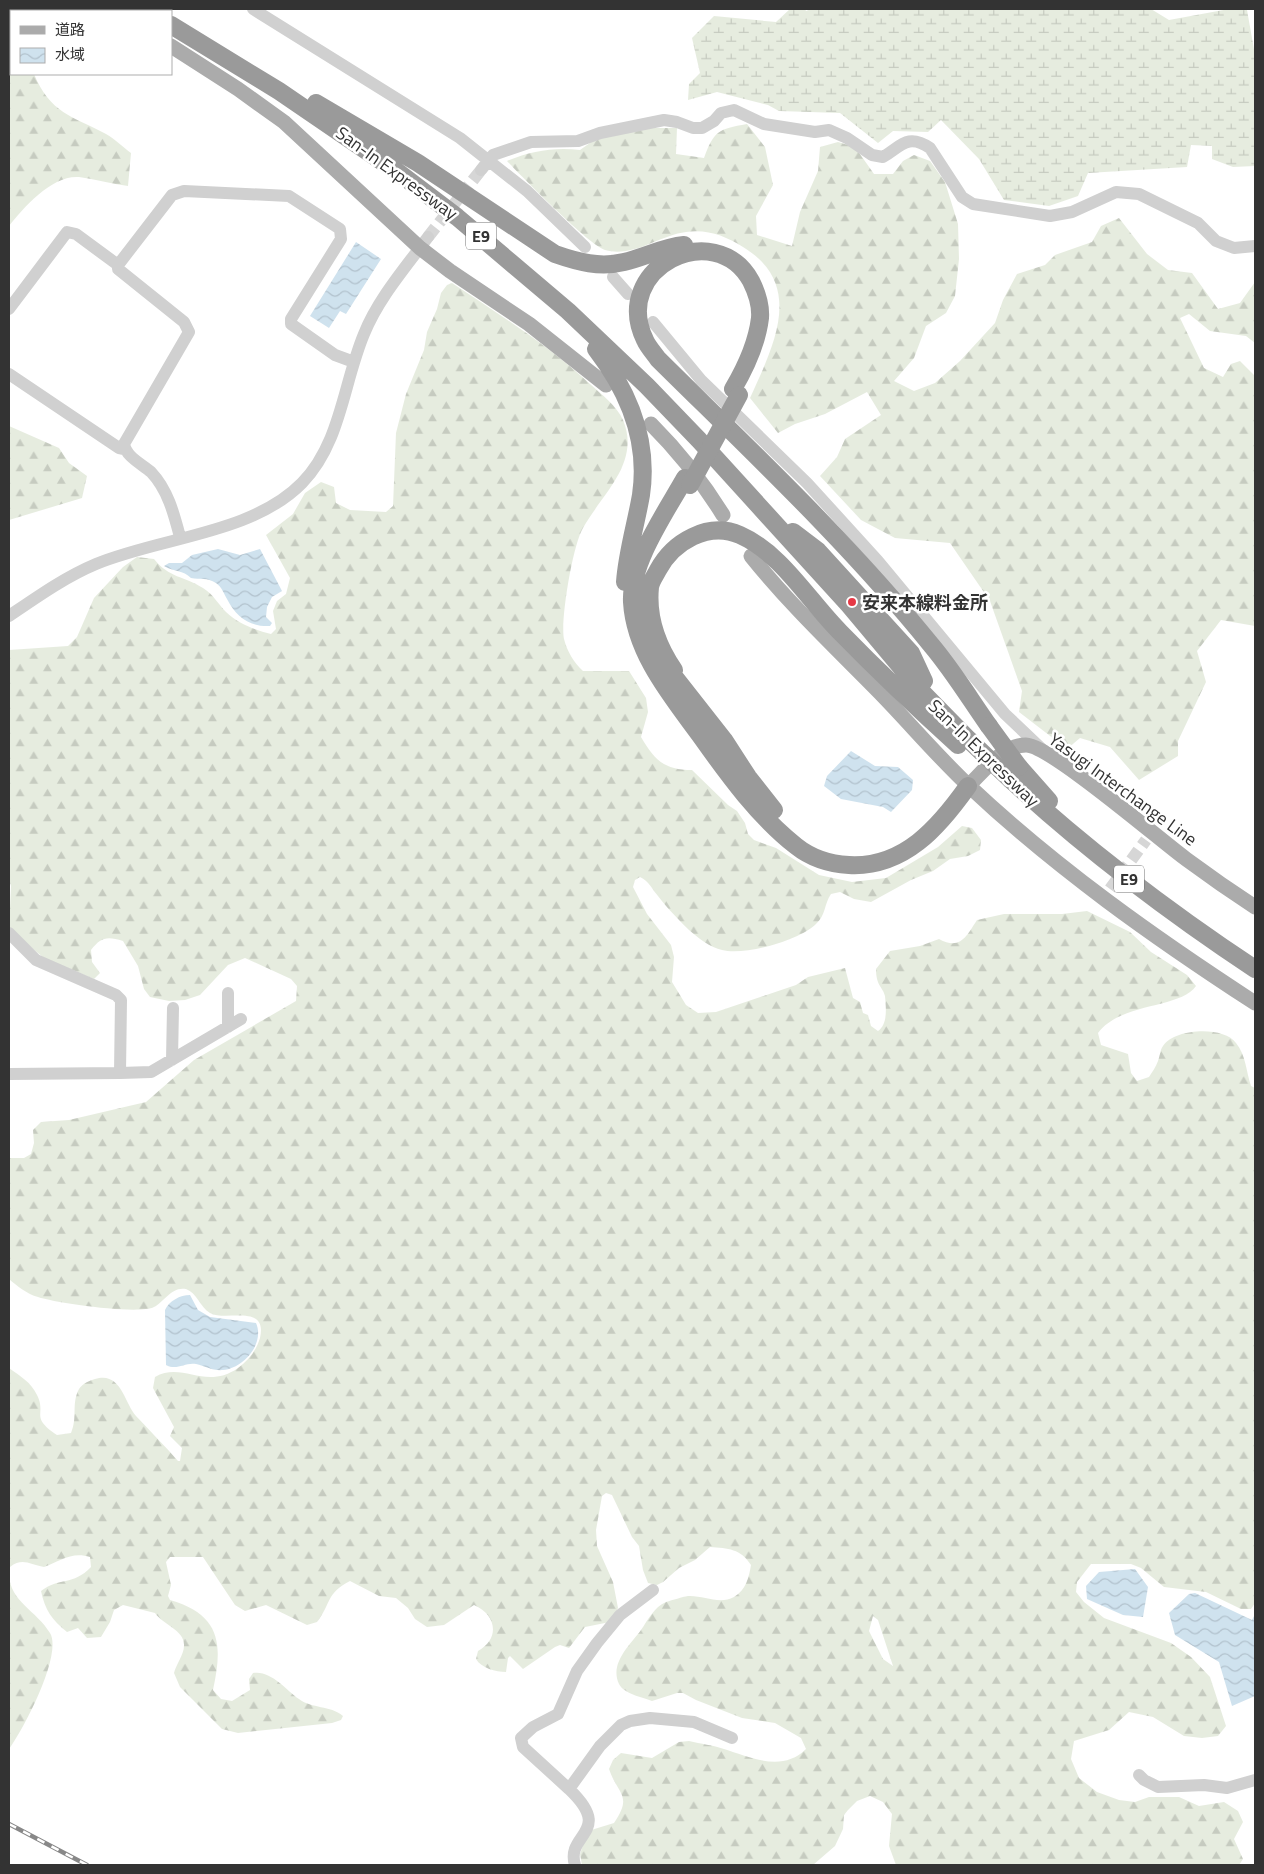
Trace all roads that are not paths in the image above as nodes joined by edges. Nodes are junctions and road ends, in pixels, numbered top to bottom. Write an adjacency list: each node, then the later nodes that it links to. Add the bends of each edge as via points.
1 (253, 9): 5 (street, via 460,138)
2 (172, 25): 13 (highway, San-In Expressway / E9, via 279,90 399,173 457,217)
3 (172, 25): 18 (highway, via 347,120 555,254 580,263 599,265 623,262 679,245 700,243 722,247 738,256 750,266 762,284 767,321 756,362)
4 (172, 47): 6 (main road, via 284,122)
5 (484, 165): 7 (street, via 493,155 531,142 578,141 600,132 664,120 702,128 721,113 734,110 764,124 815,132 829,130 872,155 883,157 901,143 923,144 930,148 962,197 973,204 1050,216 1072,212 1116,192 1139,194 1198,223 1216,241 1234,248); 8 (street, via 527,191)
6 (424, 242): 15 (street, via 375,311); 17 (main road, via 450,271 529,324)
7 (1255, 246)
8 (585, 248)
9 (118, 265): 12 (street, via 76,234 67,232); 15 (street, via 177,192 289,196 342,233 291,324 335,355); 20 (street, via 118,269 184,322 189,332)
10 (613, 277): 11 (street)
11 (628, 294)
12 (9, 309)
13 (568, 311): 25 (highway, via 577,329 596,348 616,377 639,433 642,486 625,576 623,601 627,632 639,660); 26 (highway, San-In Expressway / E9, via 647,386 774,521 818,550 911,653 921,685)
14 (653, 322): 27 (street, via 701,380 820,497 878,560 1005,714)
15 (354, 362): 22 (street, via 334,431 302,483 288,496 258,514)
16 (9, 374): 20 (street, via 119,448)
17 (606, 385)
18 (736, 392): 25 (highway, via 644,553 635,577 632,601 637,631 647,656); 28 (highway, bridge, via 756,341 760,316 757,294 746,273 730,260 707,252 683,253 660,264 648,279 640,299 639,319 645,340 658,359 814,513 933,646 989,726)
19 (651, 424): 21 (main road, via 679,452)
20 (124, 448): 22 (street, via 162,486 171,503)
21 (723, 515)
22 (180, 537): 24 (street, via 96,564)
23 (751, 556): 29 (main road, via 778,589)
24 (9, 616)
25 (692, 711): 26 (highway, via 652,623 650,584 664,558 679,544 698,533 720,531 738,534 758,544 840,632); 29 (highway, via 738,785 777,828 813,857 838,864 863,866 906,852 928,835)
26 (968, 742): 28 (highway)
27 (1044, 751): 29 (main road, Yasugi Interchange Line, via 1031,746 1014,747); 31 (main road, Yasugi Interchange Line, via 1149,836)
28 (1012, 777): 30 (highway)
29 (968, 786): 36 (main road, via 1003,817 1107,894 1145,928)
30 (1103, 857): 33 (highway, E9); 34 (highway, E9, via 1189,925)
31 (1255, 907)
32 (9, 933): 41 (street, via 36,960 121,1000)
33 (1255, 963)
34 (1255, 969)
35 (228, 993): 39 (street)
36 (1255, 1003)
37 (173, 1008): 40 (street)
38 (241, 1019): 39 (street)
39 (228, 1028): 40 (street)
40 (172, 1060): 41 (street, via 151,1072)
41 (120, 1073): 42 (street)
42 (9, 1074)
43 (653, 1590): 47 (street, via 620,1615 597,1643 577,1671 560,1712 521,1738 523,1747)
44 (732, 1738): 47 (street, via 694,1722 650,1718 630,1721 621,1725 600,1746)
45 (1139, 1774): 46 (street, via 1158,1787 1204,1785 1227,1788)
46 (1255, 1780)
47 (569, 1789): 48 (street, via 587,1808 590,1816 573,1856)
48 (575, 1865)

